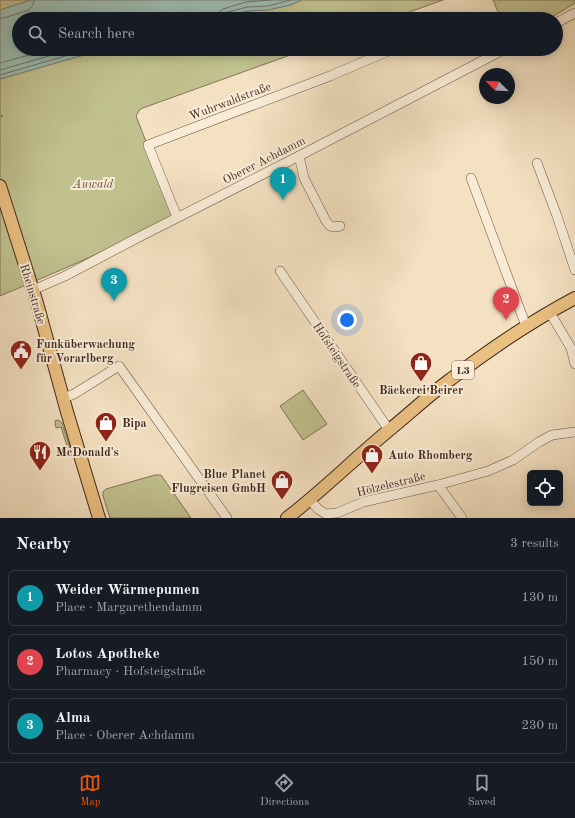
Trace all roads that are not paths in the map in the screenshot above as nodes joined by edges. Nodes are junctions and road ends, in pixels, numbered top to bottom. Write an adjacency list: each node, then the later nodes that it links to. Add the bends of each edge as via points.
1 (575, 13): 2 (street)
2 (563, 19)
3 (377, 56): 9 (street, Wuhrwaldstraße, via 148,146)
4 (492, 56): 5 (street, Oberer Achdamm)
5 (299, 156): 9 (street, Oberer Achdamm); 10 (street, via 304,178 326,221 330,226)
6 (537, 162): 11 (street)
7 (471, 178): 16 (street)
8 (0, 186): 13 (main road, Rheinstraße)
9 (177, 218): 13 (street, Oberer Achdamm)
10 (340, 226)
11 (575, 270)
12 (280, 271): 19 (street, Hofsteigstraße)
13 (33, 290): 18 (main road, Rheinstraße)
14 (575, 298): 15 (main road, L3)
15 (549, 311): 16 (main road, L3); 17 (street, via 571,348)
16 (526, 326): 19 (main road, L3, via 451,379)
17 (575, 364)
18 (62, 398): 23 (main road, Rheinstraße); 24 (street, via 74,394 119,366)
19 (389, 430): 22 (main road, L3)
20 (575, 432): 21 (street, Hölzelestraße, via 552,435 513,460 488,471)
21 (438, 485): 22 (street, Hölzelestraße, via 363,502 336,513 326,514); 26 (street, Hölzelestraße)
22 (309, 499): 25 (main road, L3)
23 (99, 518)
24 (227, 518)
25 (287, 518)
26 (462, 518)

